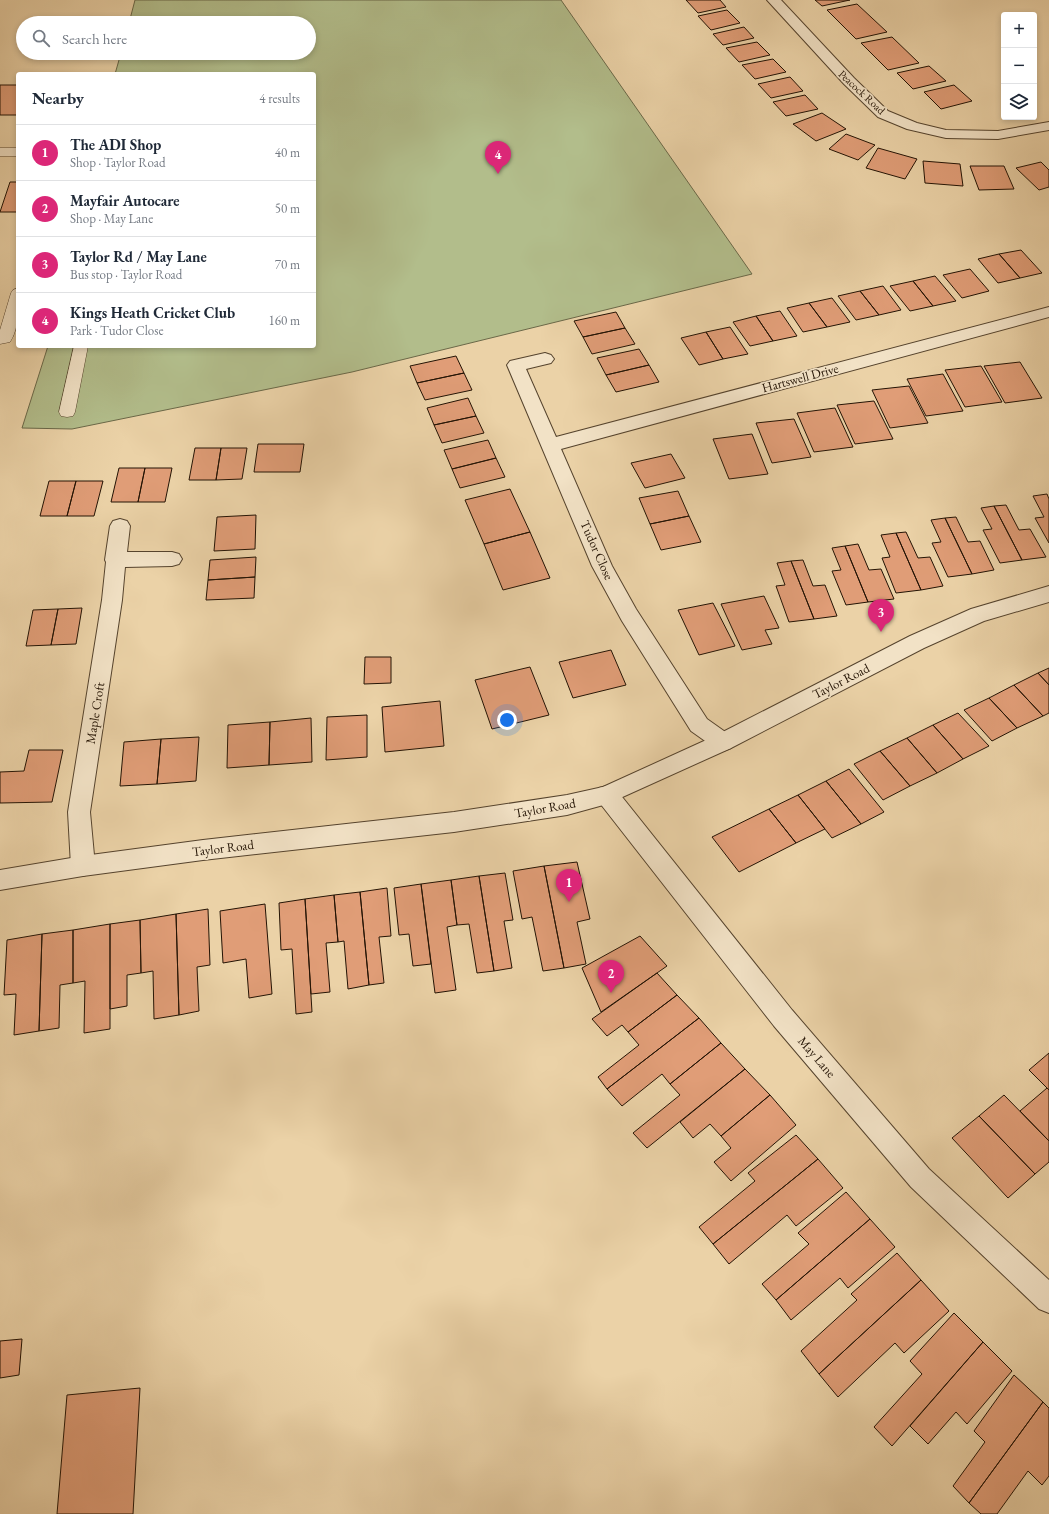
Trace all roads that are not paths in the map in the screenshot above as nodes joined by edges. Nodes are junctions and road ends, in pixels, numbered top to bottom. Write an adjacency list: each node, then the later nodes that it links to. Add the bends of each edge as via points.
1 (774, 0): 2 (street, Peacock Road, via 849,82 883,114 912,126 946,134 998,135)
2 (1049, 126)
3 (0, 152): 4 (lane)
4 (16, 152)
5 (16, 300): 7 (lane, via 5,339)
6 (1049, 312): 11 (street, Hartswell Drive)
7 (0, 339)
8 (80, 348): 10 (lane)
9 (545, 359): 11 (street, Tudor Close, via 516,365)
10 (67, 412)
11 (551, 445): 16 (street, Tudor Close, via 602,566 629,615 699,725)
12 (120, 526): 14 (street, Maple Croft)
13 (172, 559): 14 (street)
14 (115, 560): 18 (street, Maple Croft, via 112,600 79,812)
15 (1049, 594): 16 (street, Taylor Road, via 978,616 917,642)
16 (723, 742): 17 (street, Taylor Road)
17 (607, 795): 18 (street, Taylor Road, via 567,805 454,822); 20 (street, May Lane, via 783,1018 920,1178)
18 (83, 866): 19 (street, Taylor Road)
19 (0, 880)
20 (1049, 1298)

